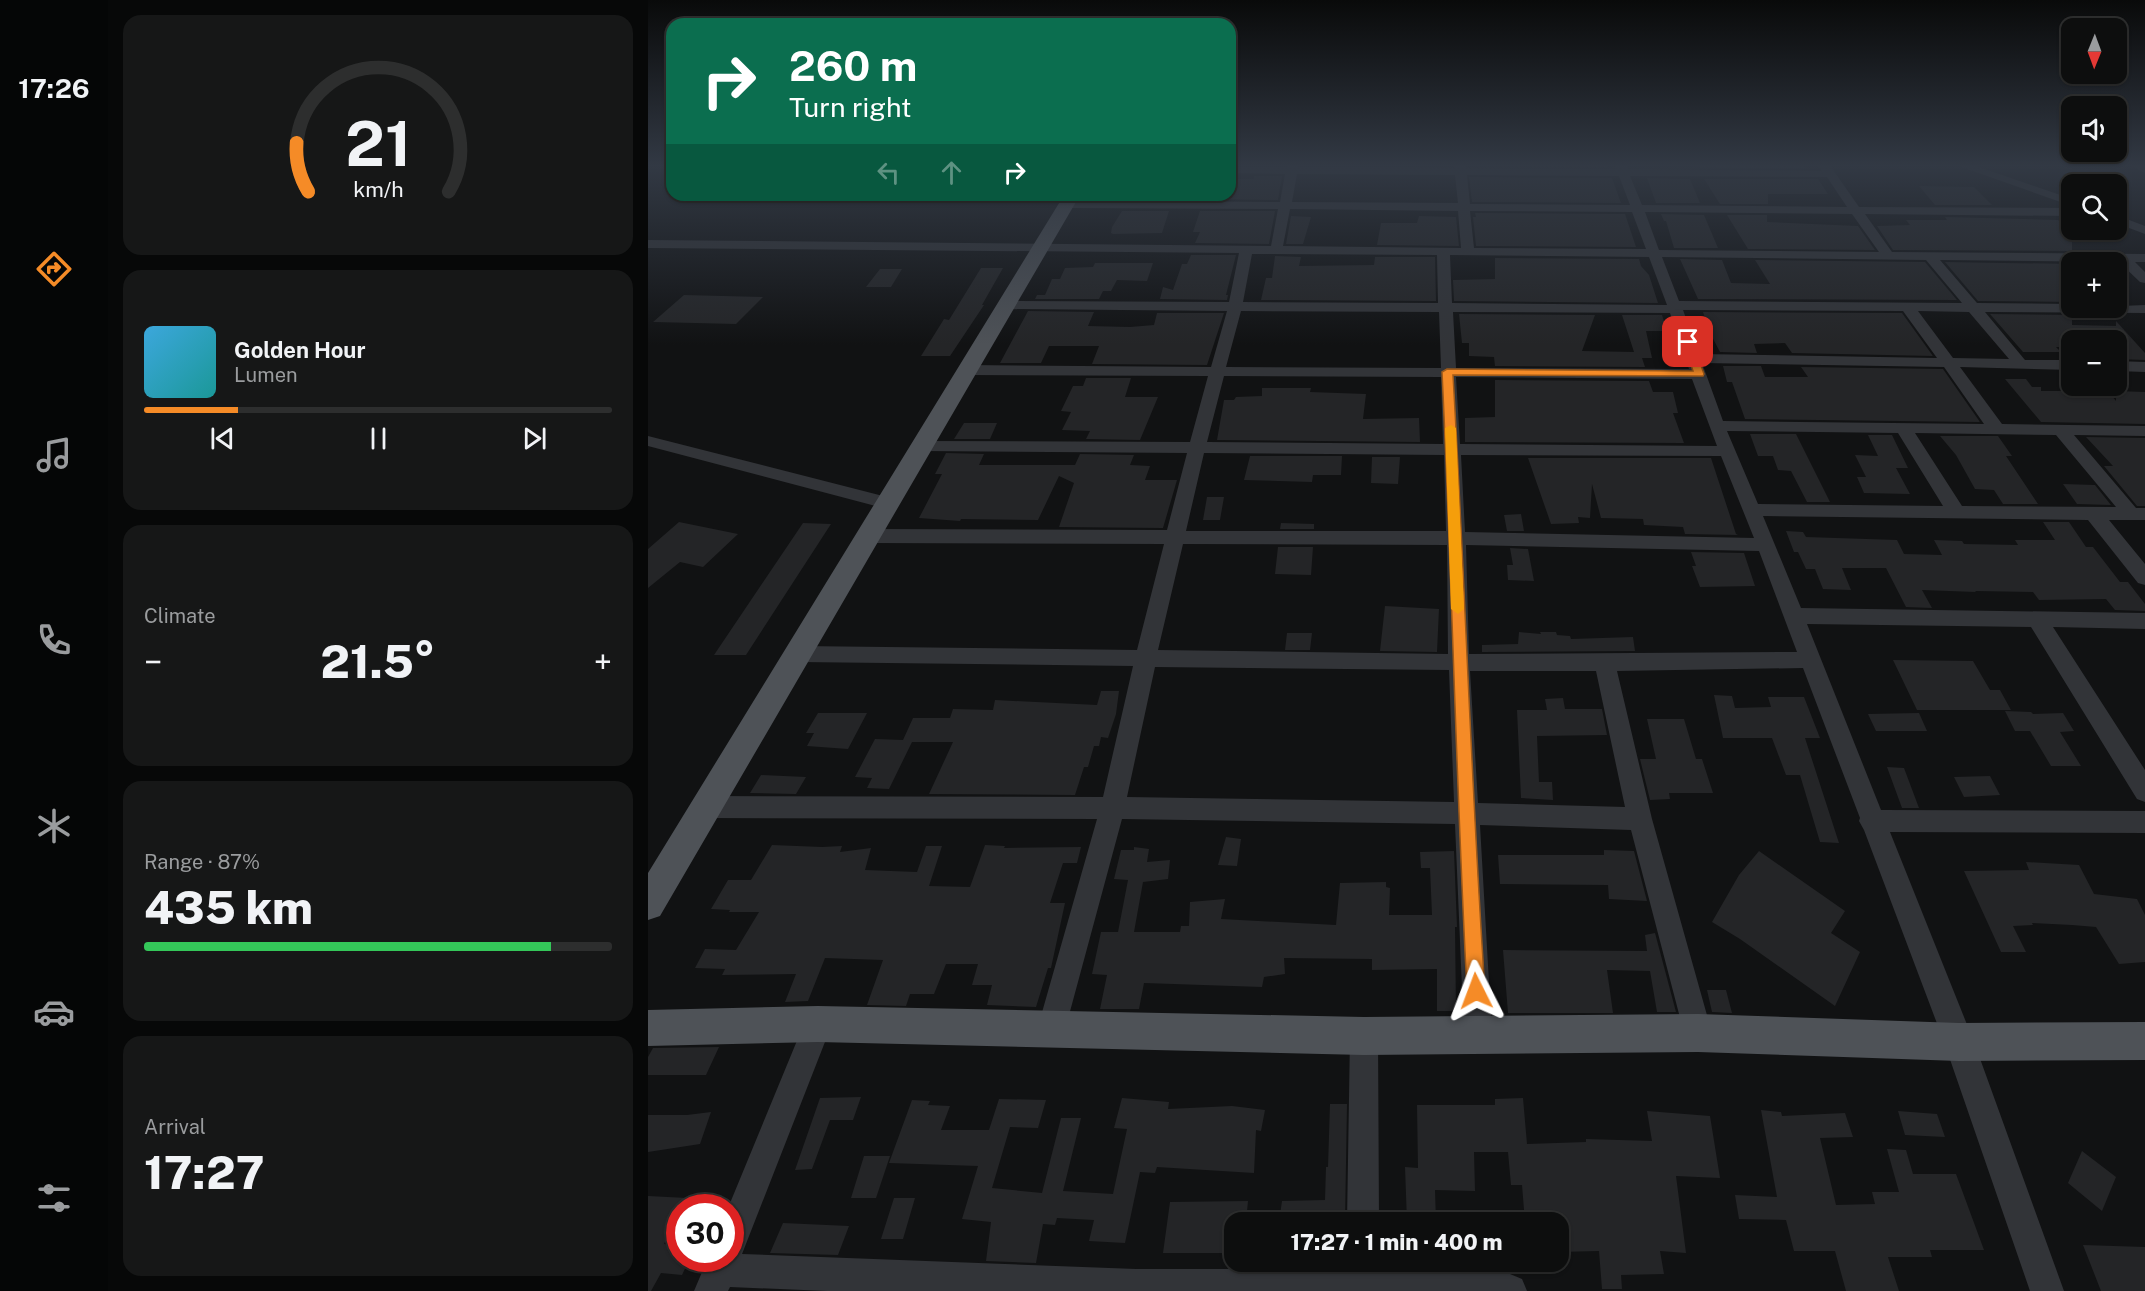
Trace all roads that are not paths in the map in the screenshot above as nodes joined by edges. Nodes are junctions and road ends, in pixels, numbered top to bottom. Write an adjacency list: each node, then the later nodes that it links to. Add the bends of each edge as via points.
1 (1054, 224): 9 (main road)
2 (1281, 224): 11 (street)
3 (1466, 224): 13 (street)
4 (1643, 224): 14 (street)
5 (1867, 224): 15 (street)
6 (2130, 224): 7 (street)
7 (2145, 230)
8 (648, 244): 9 (street)
9 (1039, 248): 10 (street); 22 (main road)
10 (1246, 250): 11 (street); 23 (street)
11 (1276, 251): 12 (street)
12 (1443, 251): 13 (street); 24 (street)
13 (1468, 252): 14 (street)
14 (1653, 253): 15 (street); 25 (street)
15 (1887, 254): 16 (street)
16 (1929, 255): 17 (street); 26 (street)
17 (2061, 257)
18 (2127, 258): 19 (street)
19 (2145, 258)
20 (2127, 262): 21 (street)
21 (2145, 279)
22 (1004, 305): 23 (street); 35 (main road)
23 (1235, 306): 24 (street); 36 (street)
24 (1444, 307): 25 (street); 37 (street)
25 (1675, 307): 27 (street); 32 (street)
26 (1972, 308): 27 (street); 28 (street); 30 (street)
27 (1908, 309): 29 (street)
28 (2145, 309)
29 (1950, 362): 30 (street); 32 (street); 39 (street)
30 (2020, 363): 31 (street)
31 (2061, 365)
32 (1697, 366): 37 (street); 38 (street)
33 (2127, 366): 34 (street)
34 (2145, 367)
35 (966, 370): 36 (street); 44 (main road)
36 (1219, 372): 37 (street); 45 (street)
37 (1447, 372): 46 (street)
38 (1717, 426): 40 (street); 47 (street)
39 (1996, 428): 40 (street); 41 (street)
40 (1904, 430): 50 (street)
41 (2061, 430): 42 (street); 52 (street)
42 (2145, 431)
43 (650, 443): 48 (street)
44 (921, 446): 45 (street); 48 (main road)
45 (1197, 447): 46 (street); 54 (street)
46 (1452, 448): 47 (street); 55 (street)
47 (1727, 451): 49 (street)
48 (887, 503): 53 (main road)
49 (1750, 510): 50 (street); 56 (street)
50 (1956, 511): 51 (street)
51 (2093, 513): 52 (street); 57 (street)
52 (2138, 514)
53 (868, 536): 54 (street); 61 (main road)
54 (1175, 538): 55 (street); 62 (street)
55 (1456, 538): 56 (street); 64 (street)
56 (1766, 545): 58 (street)
57 (2145, 578)
58 (1792, 616): 59 (street); 63 (street)
59 (2037, 619): 60 (street); 66 (street)
60 (2145, 621)
61 (799, 654): 62 (street); 67 (main road)
62 (1146, 658): 64 (street); 68 (street)
63 (1810, 660): 65 (street); 71 (street)
64 (1459, 663): 65 (street); 69 (street)
65 (1605, 663): 70 (street)
66 (2145, 791)
67 (707, 807): 68 (street); 73 (main road)
68 (1113, 807): 69 (street); 76 (street)
69 (1465, 812): 70 (street); 78 (street)
70 (1640, 819): 77 (street)
71 (1871, 821): 72 (street); 81 (street)
72 (2145, 822)
73 (648, 904)
74 (818, 1024): 75 (main road); 76 (main road); 82 (street)
75 (648, 1028)
76 (1051, 1030): 79 (main road)
77 (1698, 1033): 78 (main road); 81 (main road)
78 (1478, 1035): 79 (main road)
79 (1364, 1036): 83 (street)
80 (2145, 1041): 81 (main road)
81 (1959, 1042): 88 (street)
82 (744, 1211)
83 (1363, 1212)
84 (744, 1267): 86 (street)
85 (1363, 1279): 86 (street); 87 (street)
86 (1136, 1288)
87 (1510, 1291)
88 (2047, 1291)

